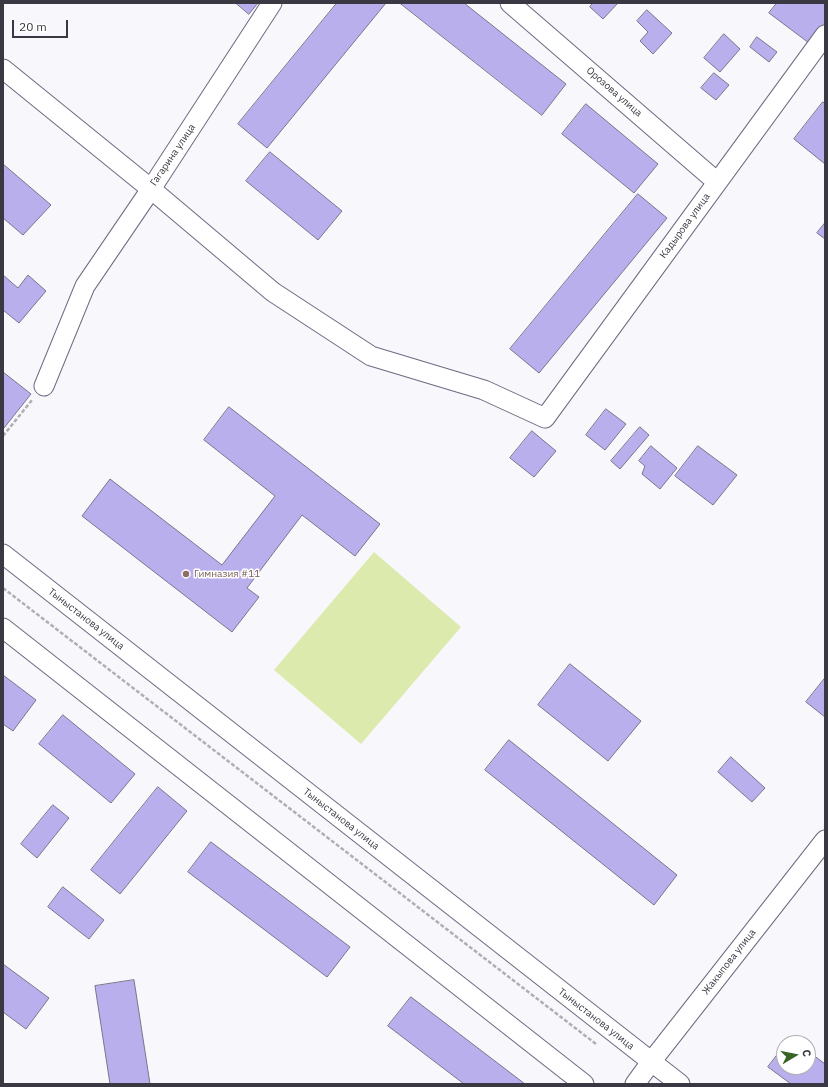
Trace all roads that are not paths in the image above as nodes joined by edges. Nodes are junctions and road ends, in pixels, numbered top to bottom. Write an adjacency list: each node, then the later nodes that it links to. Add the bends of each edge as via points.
1 (272, 3): 6 (street, Гагарина улица)
2 (510, 3): 5 (street, Орозова улица)
3 (825, 35): 5 (street, Кадырова улица)
4 (3, 69): 6 (street, Гагарина улица)
5 (717, 182): 6 (street, Кадырова улица, via 545,418 484,390 371,356 273,292)
6 (151, 189): 7 (street, via 85,286)
7 (44, 386)
8 (3, 554): 11 (street, Тыныстанова улица)
9 (3, 628): 12 (street)
10 (825, 840): 11 (street, Жакыпова улица)
11 (651, 1062): 13 (street, Жакыпова улица); 14 (street, Тыныстанова улица)
12 (584, 1084)
13 (635, 1084)
14 (680, 1084)

